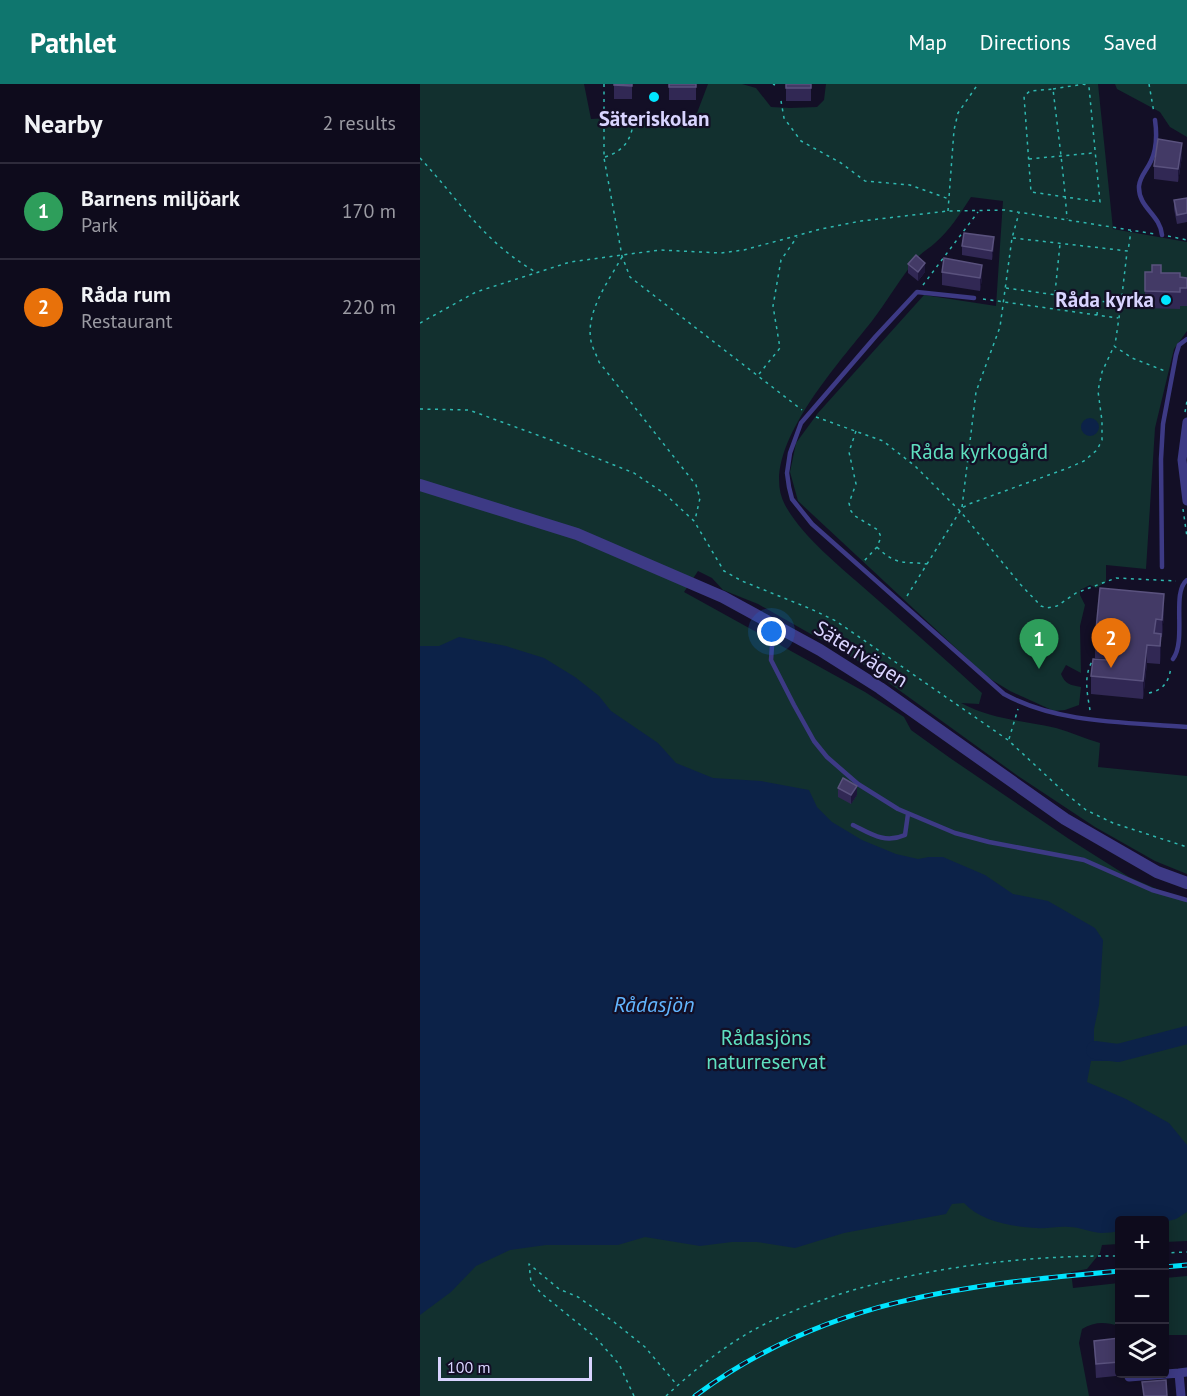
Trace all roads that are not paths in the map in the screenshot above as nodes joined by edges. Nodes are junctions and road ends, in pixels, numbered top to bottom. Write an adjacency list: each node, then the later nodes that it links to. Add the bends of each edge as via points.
1 (1155, 120): 2 (lane, via 1154,155 1139,185 1141,203 1158,219)
2 (1162, 235)
3 (974, 298): 12 (lane, via 917,292 876,336 801,423 787,473 792,499 812,524 858,567 1004,694 1052,713)
4 (1187, 339): 8 (lane, via 1179,345 1163,424)
5 (1187, 422): 7 (street, via 1182,460)
6 (420, 485): 10 (street, Säterivägen, via 577,534 723,597)
7 (1187, 501)
8 (1162, 567)
9 (1186, 580): 11 (lane, via 1181,592 1179,648)
10 (780, 628): 13 (lane, via 771,660 814,741 858,784); 15 (street, Säterivägen, via 880,688 1065,819 1157,872)
11 (1173, 659)
12 (1187, 728)
13 (908, 814): 14 (lane, via 905,835 897,839 876,837); 16 (lane, via 962,835 1092,862 1152,890)
14 (853, 825)
15 (1187, 883)
16 (1187, 900)
17 (1183, 1372): 18 (street)
18 (1181, 1396)

